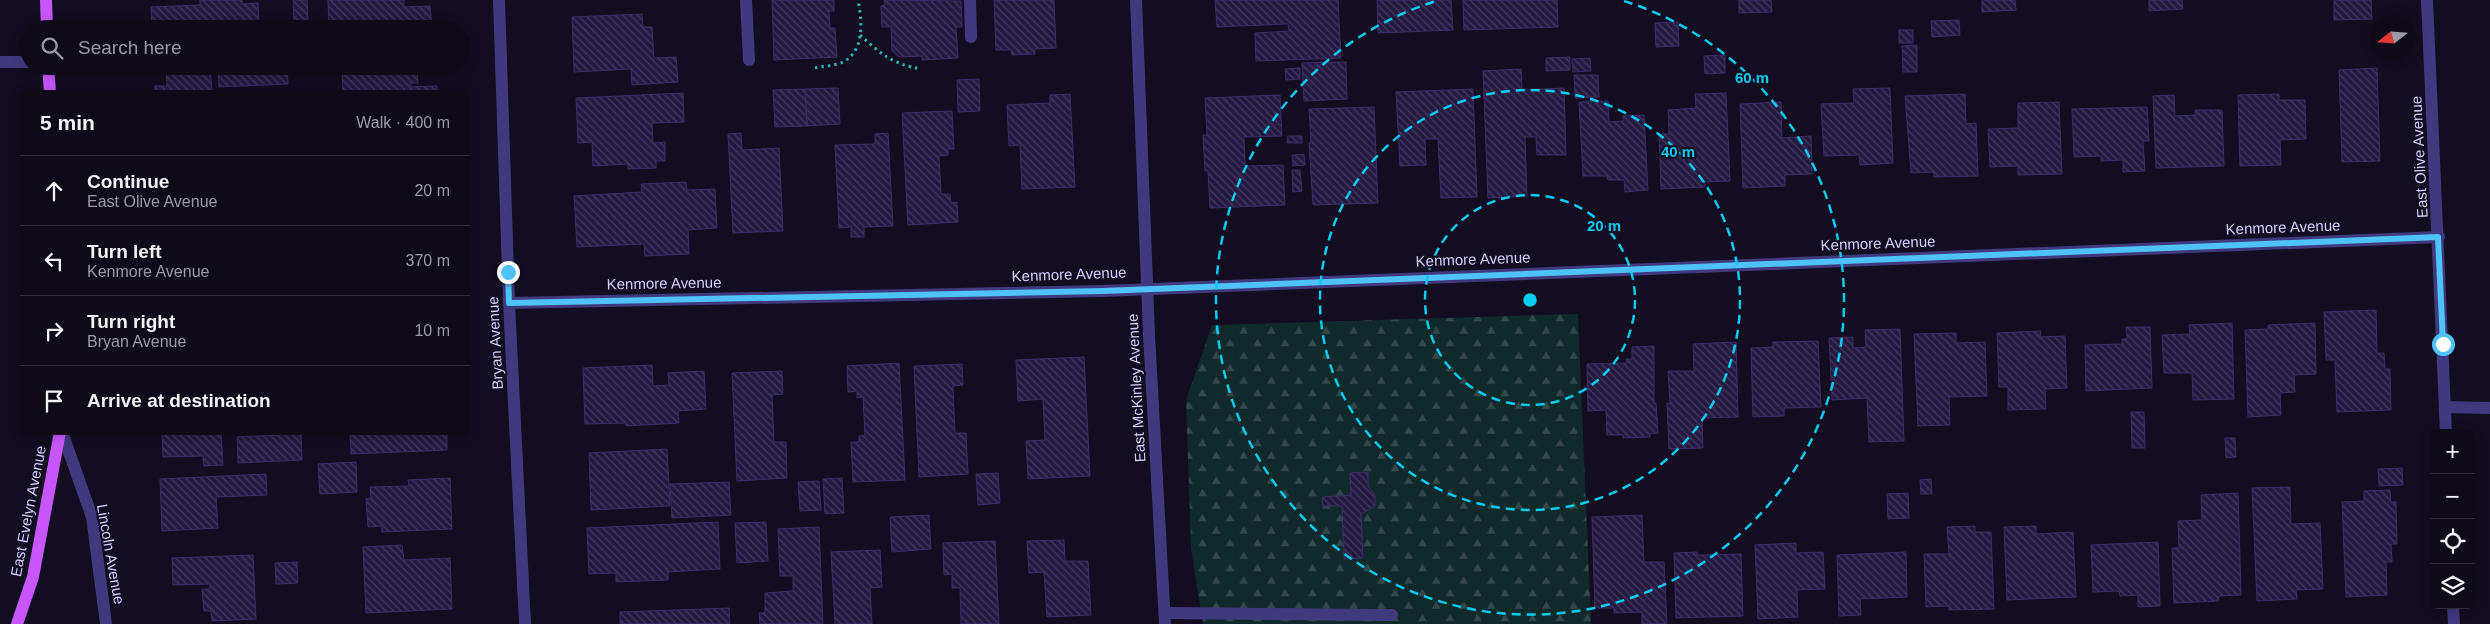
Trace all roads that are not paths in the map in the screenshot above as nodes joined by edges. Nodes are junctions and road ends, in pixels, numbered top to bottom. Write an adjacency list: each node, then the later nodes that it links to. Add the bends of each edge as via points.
1 (46, 0): 7 (main road)
2 (498, 0): 16 (street, Bryan Avenue)
3 (746, 0): 9 (street)
4 (970, 0): 8 (street)
5 (1136, 0): 15 (street, East McKinley Avenue)
6 (2427, 0): 14 (street, East Olive Avenue)
7 (47, 20)
8 (971, 37)
9 (749, 60)
10 (0, 62): 11 (street)
11 (20, 62)
12 (49, 75): 13 (main road)
13 (50, 90)
14 (2438, 237): 15 (street, Kenmore Avenue); 17 (street, East Olive Avenue)
15 (1148, 288): 16 (street, Kenmore Avenue); 24 (street, East McKinley Avenue)
16 (509, 303): 27 (street, Bryan Avenue)
17 (2445, 407): 18 (street); 19 (street, East Olive Avenue)
18 (2490, 408)
19 (2446, 429)
20 (60, 435): 25 (main road, East Evelyn Avenue, via 33,577)
21 (62, 435): 26 (street, Lincoln Avenue, via 92,517)
22 (2453, 609): 28 (street)
23 (1392, 615): 24 (street)
24 (1165, 618)
25 (17, 624)
26 (106, 624)
27 (525, 624)
28 (2454, 624)

